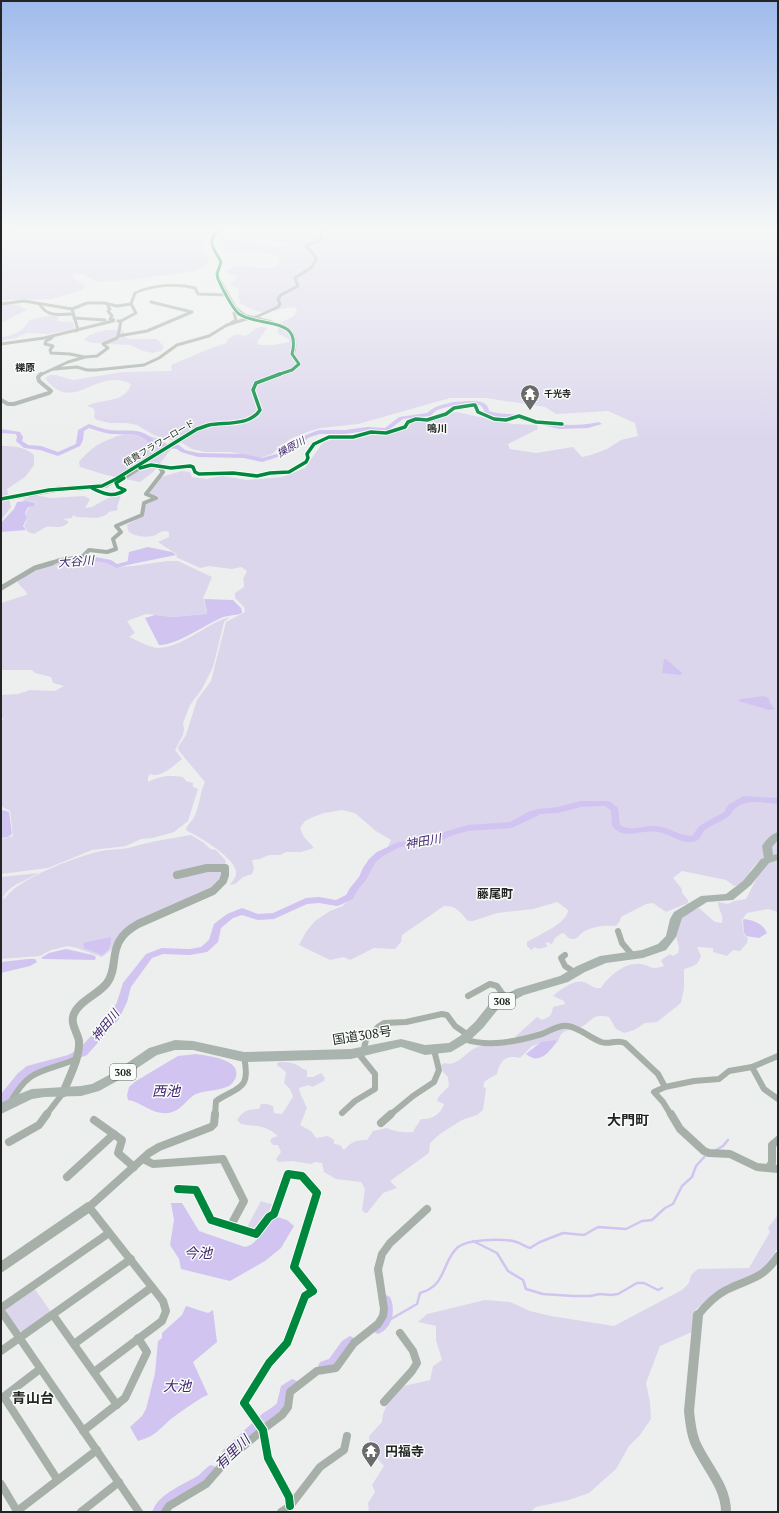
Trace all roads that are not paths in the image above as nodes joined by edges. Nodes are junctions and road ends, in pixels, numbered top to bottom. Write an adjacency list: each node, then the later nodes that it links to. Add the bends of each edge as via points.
1 (133, 299): 7 (street)
2 (229, 299): 10 (street)
3 (279, 299): 12 (street, via 279,306)
4 (151, 302): 18 (street, via 192,312 145,332)
5 (1, 304): 6 (street, via 24,301)
6 (40, 304): 9 (street); 11 (street, via 49,314)
7 (131, 304): 8 (street); 14 (street, via 136,313)
8 (108, 306): 9 (street, via 104,303 87,303); 14 (street, via 112,316 110,319)
9 (72, 309): 11 (street)
10 (238, 312): 12 (street); 16 (street, via 234,313 236,320)
11 (74, 316): 13 (street, via 87,320); 17 (street)
12 (256, 318): 15 (street); 16 (street); 16 (street, bridge)
13 (113, 320): 14 (street); 17 (street)
14 (119, 321): 18 (street)
15 (270, 322)
16 (229, 324): 23 (street, via 208,336 177,345)
17 (78, 330): 19 (street); 22 (street, via 48,340 45,344 53,346 51,353)
18 (118, 336): 22 (street, via 103,344 108,348 97,356)
19 (1, 344)
20 (294, 350): 28 (street, 信貴フラワーロード, via 292,354 299,364 296,367 256,382 253,390 260,410 257,415 238,422 197,429 109,483)
21 (160, 353): 23 (street)
22 (85, 357): 24 (street, via 63,363)
23 (156, 360): 24 (street, via 143,365 111,369)
24 (53, 369): 25 (street, via 38,377 51,391 49,393 13,404)
25 (1, 400)
26 (562, 424): 27 (street, via 536,422 519,416 506,420 495,419 478,412 474,405 454,408 446,414 428,419 416,419 408,422 406,427 387,432 371,432 353,437 328,437 314,444 307,454 306,462 290,472 257,476 232,472 201,474 190,466 170,468)
27 (157, 465): 28 (street, via 144,465 116,483 124,490 121,493 108,495); 30 (street, via 164,472 146,494 156,498 144,503 142,515 116,526 121,532 113,539 116,549 107,552 90,550 82,556 35,568)
28 (92, 488): 29 (street, 信貴フラワーロード, via 59,489)
29 (1, 498)
30 (1, 588)
31 (778, 835): 32 (highway, 国道308号 / 308, via 767,846)
32 (774, 858): 36 (highway, 国道308号 / 308, via 759,866 747,883 729,897 705,899 678,915 671,937 662,947)
33 (178, 875): 45 (street, via 202,867 226,870 224,880 213,891 138,924 120,938 115,949 114,971 111,977 73,1015 72,1022 80,1042)
34 (618, 931): 36 (street, via 622,943)
35 (565, 955): 37 (street, via 561,958 563,963)
36 (633, 956): 37 (highway, 国道308号 / 308, via 604,959)
37 (574, 972): 39 (highway, 国道308号 / 308, via 564,979 524,990)
38 (468, 996): 39 (street, via 490,984 497,986)
39 (506, 1000): 40 (highway, 国道308号 / 308, via 495,1005 486,1018)
40 (466, 1037): 41 (highway, 国道308号 / 308, via 451,1047); 42 (street, via 447,1015 442,1014 406,1022 390,1022 378,1027 366,1040); 47 (street, via 476,1042 514,1041 564,1025 570,1026 603,1043 625,1043 658,1074)
41 (434, 1050): 42 (highway, 国道308号 / 308, via 401,1043); 53 (street, via 438,1072 434,1082)
42 (360, 1052): 44 (highway, 国道308号 / 308); 51 (street, via 375,1074 376,1089 355,1101)
43 (778, 1056): 46 (street)
44 (244, 1057): 48 (highway, 国道308号 / 308, via 193,1045 176,1045 151,1053 94,1088); 57 (street, via 247,1075 244,1084 216,1101 214,1124 159,1146)
45 (74, 1060): 48 (street); 50 (street, via 34,1072 21,1083)
46 (752, 1067): 47 (street, via 729,1071 719,1079); 49 (street, via 763,1089)
47 (666, 1087): 59 (street, via 654,1092 680,1129 696,1144 709,1153 730,1154 757,1167)
48 (63, 1093): 50 (highway, 国道308号 / 308, via 36,1093); 56 (street, via 40,1125)
49 (778, 1099)
50 (5, 1106)
51 (342, 1113)
52 (94, 1120): 54 (street)
53 (381, 1123)
54 (114, 1134): 58 (street, via 122,1140 118,1153); 61 (street)
55 (778, 1140): 59 (street, via 772,1145 772,1163)
56 (10, 1142)
57 (144, 1158): 58 (street); 65 (street, via 153,1164 223,1159 244,1200)
58 (134, 1167): 63 (street)
59 (768, 1168): 60 (street)
60 (778, 1169)
61 (68, 1177)
62 (178, 1189): 65 (street, via 196,1190 211,1220)
63 (89, 1207): 66 (street); 69 (street)
64 (427, 1209): 84 (street, via 390,1242 382,1254 378,1269 384,1309 381,1320 354,1343 336,1368 318,1371 290,1392 288,1409 275,1421 267,1424)
65 (231, 1225): 84 (street, via 258,1234 274,1214 290,1174 302,1176 317,1193 294,1267 313,1291 305,1296 287,1343 269,1364 244,1403)
66 (109, 1233): 68 (street); 71 (street)
67 (778, 1256): 73 (street, via 766,1272 752,1281 725,1291)
68 (130, 1259): 70 (street); 72 (street)
69 (1, 1267)
70 (152, 1287): 76 (street, via 165,1306 166,1314 162,1321); 77 (street)
71 (1, 1309): 75 (street)
72 (53, 1315): 75 (street); 77 (street)
73 (698, 1315): 93 (street, via 689,1411 691,1427 697,1447 726,1499)
74 (400, 1333): 82 (street, via 413,1351 417,1363)
75 (20, 1338): 78 (street); 79 (street)
76 (138, 1338): 80 (street); 83 (street, via 147,1352 125,1398)
77 (74, 1344): 80 (street)
78 (1, 1352)
79 (40, 1369): 81 (street); 85 (street)
80 (94, 1372): 83 (street)
81 (2, 1398): 88 (street)
82 (384, 1402)
83 (117, 1405): 85 (street)
84 (263, 1430): 91 (street, via 268,1458 289,1497); 96 (street, via 227,1460 206,1484 169,1506)
85 (83, 1431): 87 (street)
86 (347, 1436): 91 (street, via 344,1450 320,1467)
87 (97, 1450): 88 (street); 89 (street)
88 (57, 1479): 92 (street)
89 (118, 1482): 94 (street); 95 (street)
90 (1, 1484): 92 (street)
91 (290, 1506): 97 (street)
92 (17, 1511)
93 (727, 1511)
94 (81, 1512)
95 (139, 1512)
96 (165, 1512)
97 (280, 1512)

